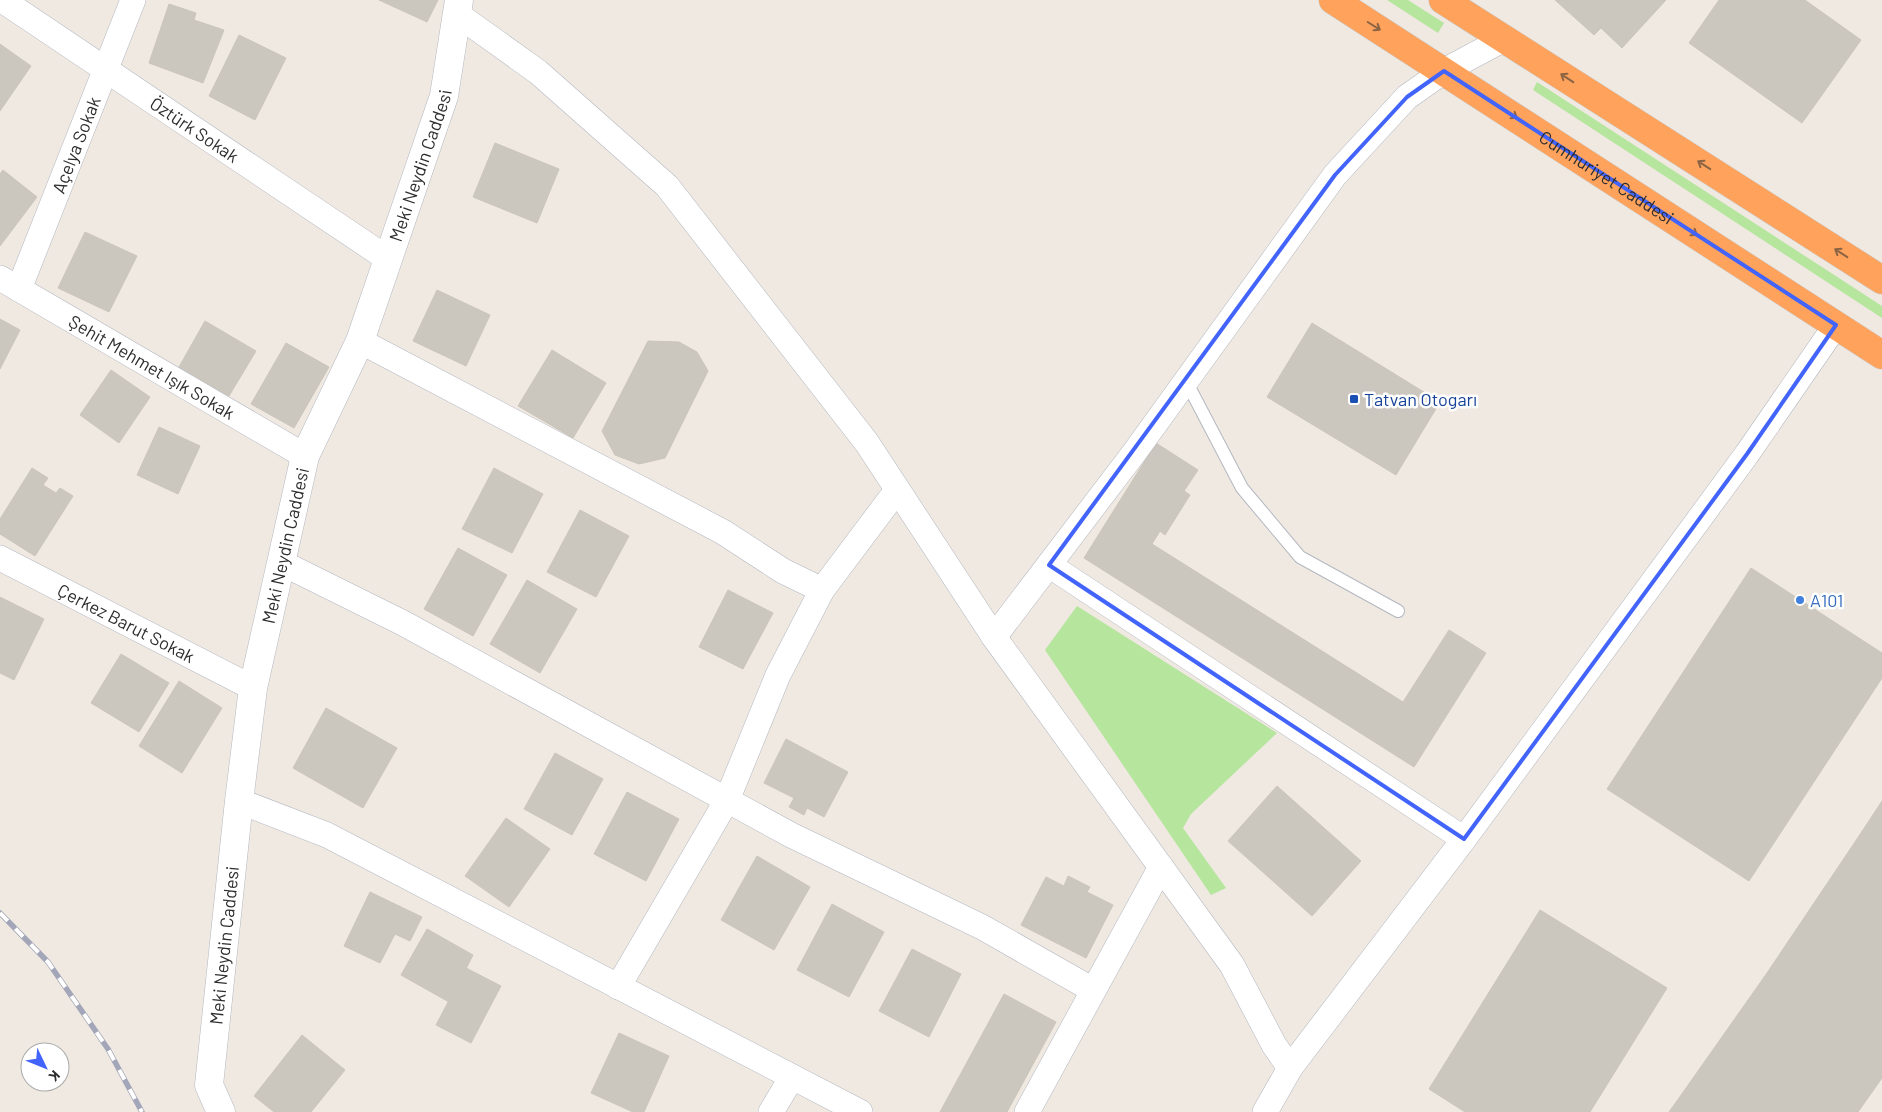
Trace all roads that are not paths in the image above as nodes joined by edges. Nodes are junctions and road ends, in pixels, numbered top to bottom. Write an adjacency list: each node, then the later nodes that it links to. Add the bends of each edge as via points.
1 (2, 0): 7 (street, Öztürk Sokak)
2 (132, 0): 7 (street, Açelya Sokak)
3 (1333, 0): 8 (highway, Cumhuriyet Caddesi, one-way to 8)
4 (1443, 0): 6 (highway)
5 (458, 7): 9 (street, Meki Neydin Caddesi, via 444,96); 17 (street, via 538,72 667,186 866,443)
6 (1504, 39): 8 (street); 10 (highway, one-way to 6)
7 (106, 70): 9 (street, Öztürk Sokak); 11 (street, Açelya Sokak)
8 (1444, 71): 12 (highway, Cumhuriyet Caddesi, one-way to 12); 15 (street, via 1407,97 1335,175)
9 (388, 259): 13 (street, Meki Neydin Caddesi)
10 (1882, 280)
11 (10, 283): 16 (street, Şehit Mehmet Işık Sokak)
12 (1836, 325): 14 (highway, Cumhuriyet Caddesi); 27 (street, via 1747,454)
13 (360, 341): 16 (street, Meki Neydin Caddesi); 21 (street, via 723,532)
14 (1882, 355)
15 (1186, 380): 20 (street); 22 (lane, via 1242,488 1300,557)
16 (306, 456): 19 (street, Meki Neydin Caddesi)
17 (898, 490): 21 (street); 23 (street)
18 (0, 558): 24 (street, Çerkez Barut Sokak)
19 (282, 563): 24 (street, Meki Neydin Caddesi); 25 (street, via 404,623)
20 (1049, 565): 23 (street); 27 (street)
21 (822, 590): 25 (street, via 778,675)
22 (1398, 611)
23 (994, 637): 28 (street)
24 (253, 688): 26 (street, Meki Neydin Caddesi)
25 (727, 800): 29 (street); 30 (street, via 791,835 982,927)
26 (239, 801): 29 (street, via 327,835); 33 (street, Meki Neydin Caddesi, via 209,1085)
27 (1464, 838): 31 (street)
28 (1161, 867): 30 (street); 31 (street, via 1232,965 1274,1045)
29 (618, 987): 32 (street)
30 (1093, 990): 36 (street)
31 (1290, 1068): 37 (street)
32 (792, 1077): 34 (street); 35 (street)
33 (221, 1112)
34 (771, 1112)
35 (860, 1112)
36 (1027, 1112)
37 (1265, 1112)

